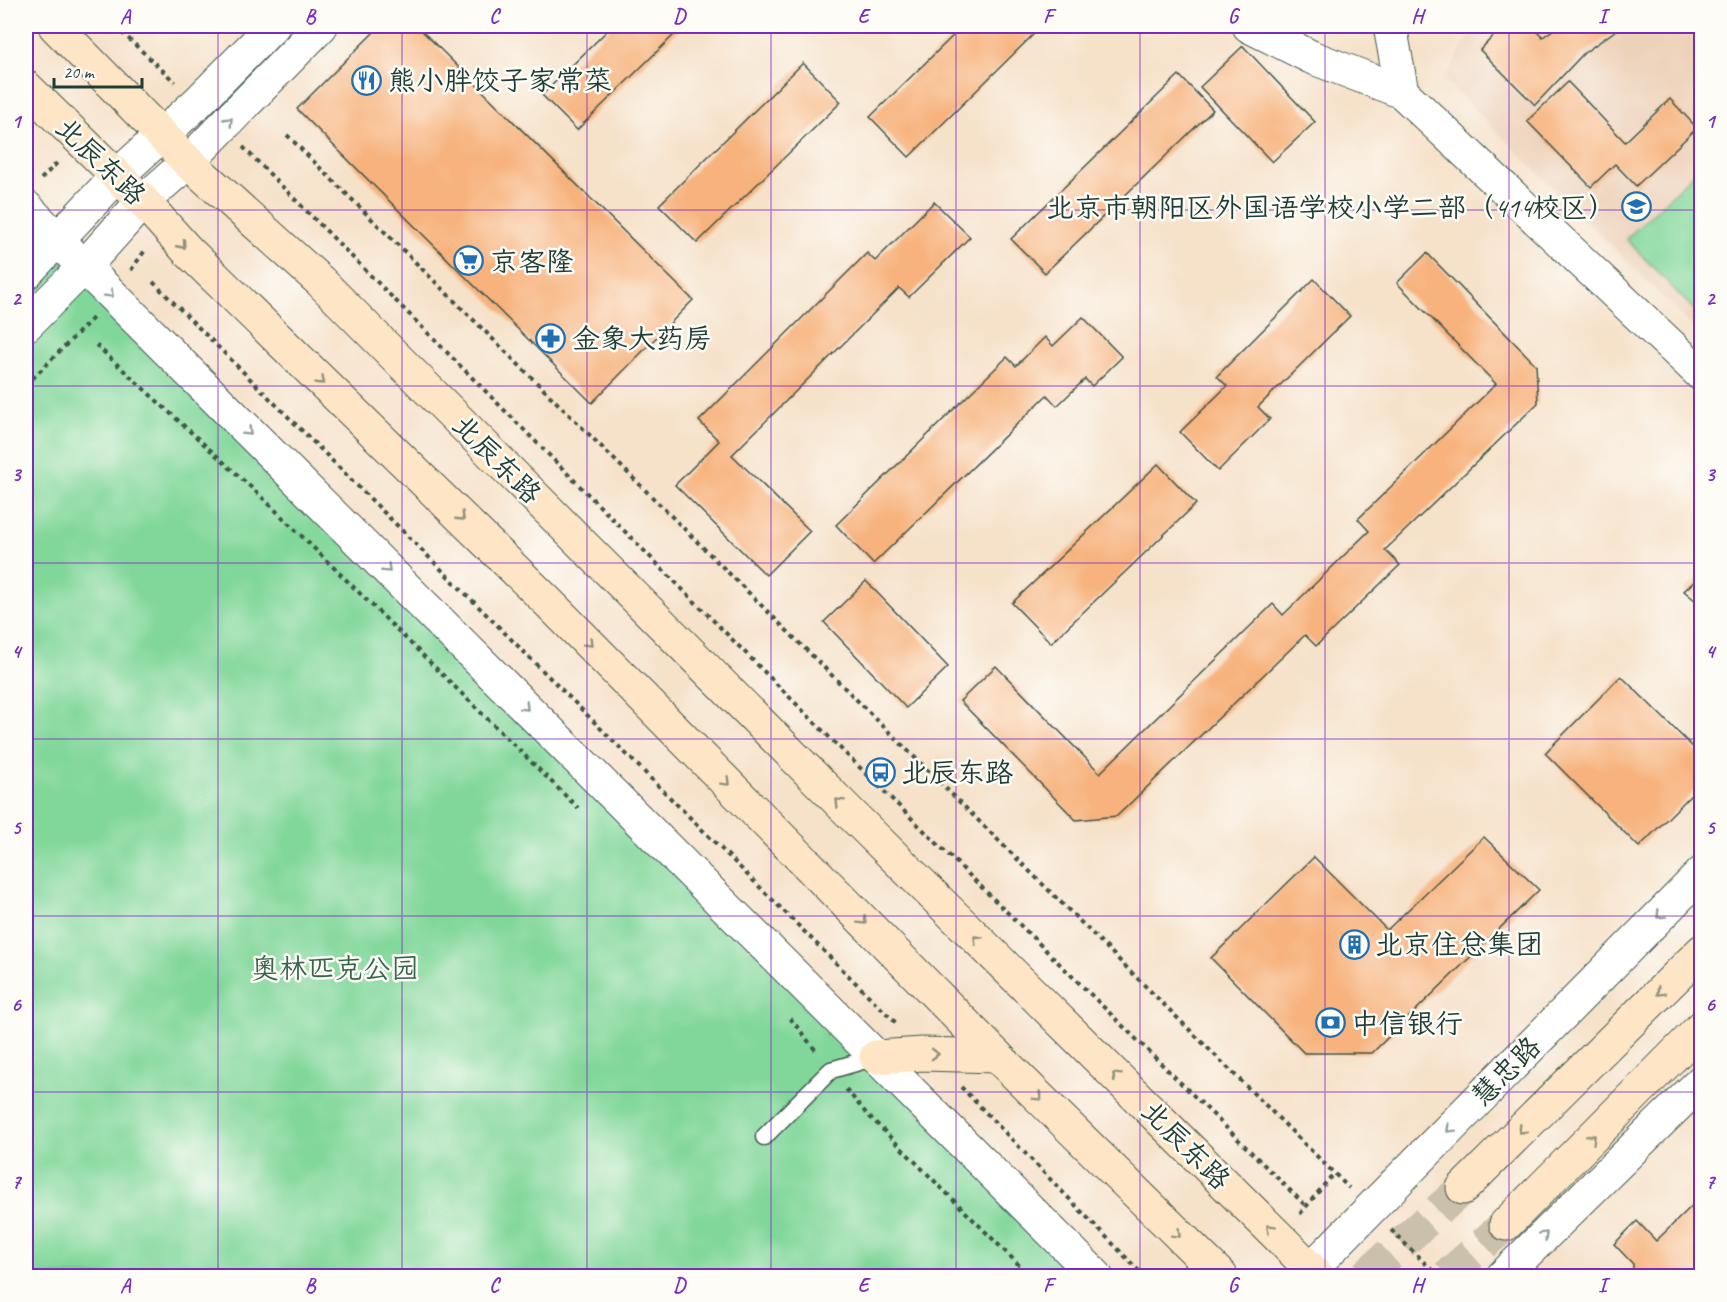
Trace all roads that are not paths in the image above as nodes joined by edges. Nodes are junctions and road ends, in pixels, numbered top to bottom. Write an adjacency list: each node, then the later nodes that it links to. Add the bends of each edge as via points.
1 (56, 26): 8 (main road, 北辰东路)
2 (273, 26): 8 (street)
3 (321, 26): 9 (street, one-way to 3)
4 (1249, 26): 7 (street, via 1311,57)
5 (1390, 26): 7 (street)
6 (26, 87): 10 (main road, 北辰东路)
7 (1402, 92): 17 (street)
8 (162, 135): 9 (main road, 北辰东路); 10 (street)
9 (188, 162): 11 (street); 27 (main road, 北辰东路, one-way to 9, via 320,281)
10 (117, 176): 11 (main road, 北辰东路); 13 (street)
11 (144, 201): 14 (street); 21 (main road, 北辰东路, one-way to 21, via 187,250 548,602)
12 (26, 207): 13 (street)
13 (58, 241): 14 (street); 15 (street)
14 (84, 267): 16 (street); 22 (street, one-way to 22)
15 (26, 273)
16 (26, 325)
17 (1701, 375)
18 (1701, 873): 27 (street, 慧忠路, one-way to 27)
19 (1701, 951): 25 (main road, 慧忠路, one-way to 25)
20 (1701, 1027): 26 (main road, one-way to 20)
21 (996, 1056): 22 (main road, one-way to 21); 29 (main road, 北辰东路, one-way to 29)
22 (876, 1057): 24 (lane, via 831,1070); 28 (street)
23 (1701, 1081): 30 (street, one-way to 23)
24 (764, 1137)
25 (1464, 1188)
26 (1506, 1224)
27 (1313, 1274)
28 (1096, 1276)
29 (1221, 1276)
30 (1503, 1276)

